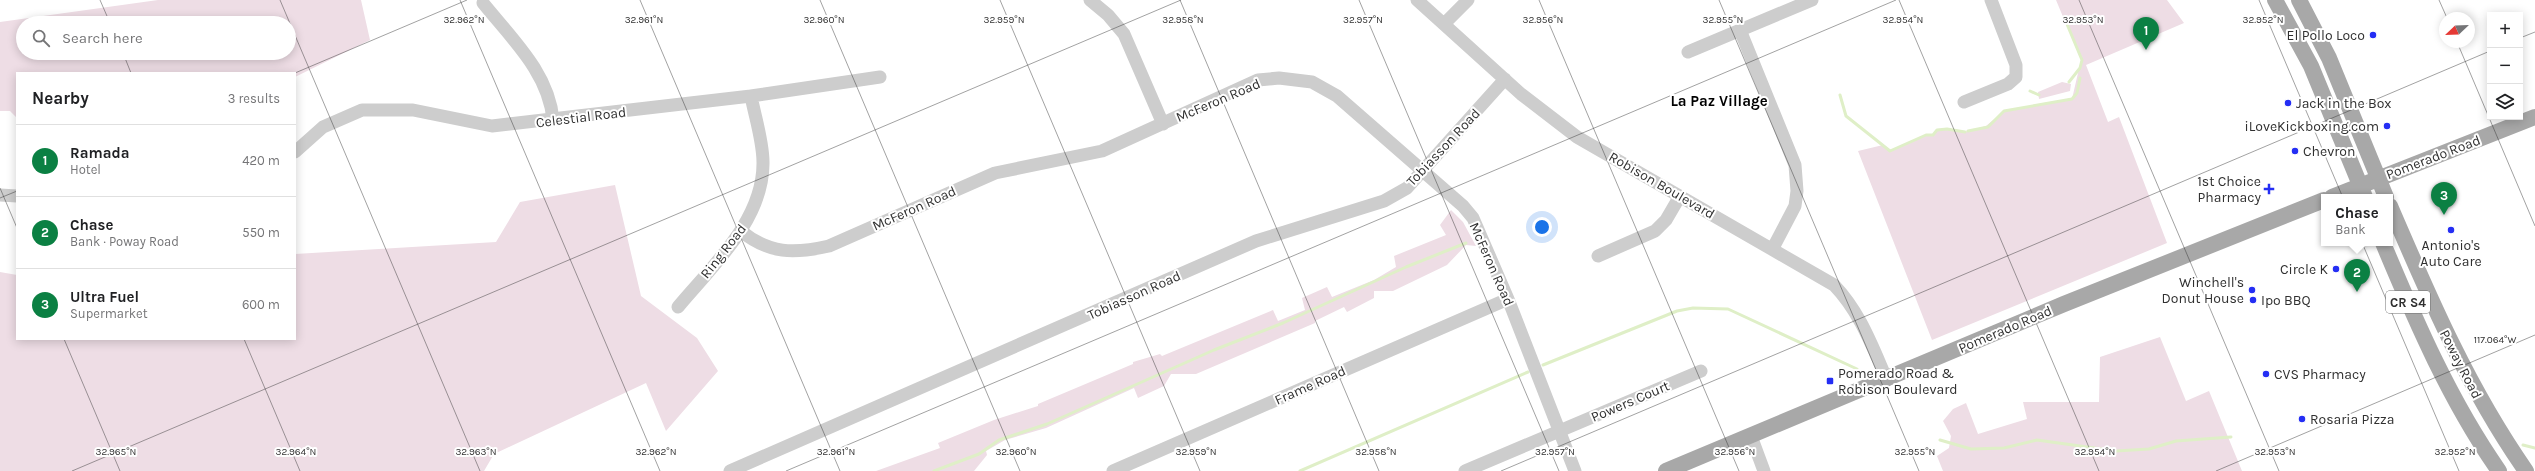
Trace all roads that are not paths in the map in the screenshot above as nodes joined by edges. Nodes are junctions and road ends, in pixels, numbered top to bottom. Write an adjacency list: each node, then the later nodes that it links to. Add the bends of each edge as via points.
1 (1090, 0): 18 (street, via 1108,15 1124,34)
2 (1417, 0): 9 (street, Robison Boulevard)
3 (1468, 0): 9 (street)
4 (1812, 0): 10 (street)
5 (1991, 0): 15 (street, via 2016,65 2016,78 2008,84)
6 (2275, 0): 22 (main road, via 2311,66)
7 (2298, 0): 21 (main road, via 2329,58)
8 (483, 3): 17 (street, via 531,62 542,80 552,108)
9 (1444, 24): 13 (street, Robison Boulevard)
10 (1740, 30): 11 (street); 32 (street, via 1795,165 1795,206)
11 (1688, 52)
12 (880, 77): 14 (street, Celestial Road)
13 (1505, 79): 20 (street, Tobiasson Road); 27 (street, Robison Boulevard, via 1577,137)
14 (751, 96): 17 (street, Celestial Road); 30 (street, Ring Road, via 763,162 758,193)
15 (1964, 102)
16 (2535, 117): 21 (main road, Pomerado Road)
17 (553, 120): 19 (street, Celestial Road, via 492,126 413,110 362,110 324,127)
18 (1163, 124): 20 (street, McFeron Road, via 1258,80 1279,78 1312,82 1337,96); 30 (street, McFeron Road, via 1092,154 995,172 829,246 780,251 754,242)
19 (296, 151)
20 (1422, 171): 34 (street, McFeron Road, via 1463,206 1473,218); 40 (street, Tobiasson Road, via 1407,188 1384,201 1256,241)
21 (2379, 178): 22 (main road, Pomerado Road); 25 (main road)
22 (2363, 191): 24 (main road, Pomerado Road)
23 (0, 194): 26 (street)
24 (2348, 194)
25 (2385, 194)
26 (16, 196)
27 (1680, 196): 32 (street, Robison Boulevard); 33 (street, via 1666,220 1655,231)
28 (2321, 201): 37 (main road, Pomerado Road, via 2064,304)
29 (2393, 213): 47 (main road, Poway Road / CR S4, via 2423,285 2467,376 2484,408)
30 (741, 231): 35 (street, Ring Road)
31 (2384, 246): 46 (main road, Poway Road / CR S4, via 2435,359 2466,419)
32 (1773, 248): 37 (street, Robison Boulevard, via 1834,285 1847,298 1858,315)
33 (1598, 256)
34 (1508, 299): 38 (street, McFeron Road); 41 (street, Frame Road)
35 (678, 307)
36 (1701, 371): 38 (street, Powers Court)
37 (1887, 380): 39 (main road, Pomerado Road)
38 (1560, 430): 42 (street, Powers Court); 43 (street, McFeron Road)
39 (1751, 436): 44 (main road, Pomerado Road); 45 (street)
40 (730, 471)
41 (1112, 471)
42 (1466, 471)
43 (1575, 471)
44 (1666, 471)
45 (1764, 471)
46 (2500, 471)
47 (2526, 471)

